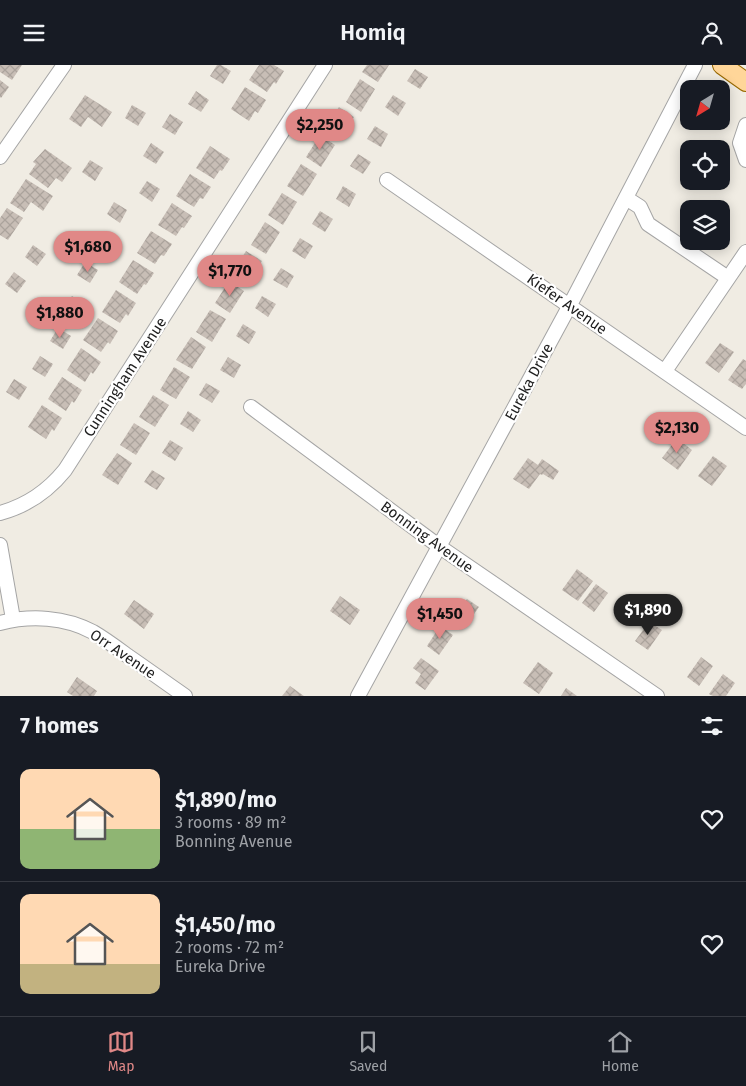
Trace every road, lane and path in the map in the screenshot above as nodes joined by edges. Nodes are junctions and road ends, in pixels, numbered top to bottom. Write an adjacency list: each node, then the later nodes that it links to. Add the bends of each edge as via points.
1 (64, 65): 7 (street)
2 (325, 65): 17 (street, Cunningham Avenue, via 65,470 57,481 33,499)
3 (696, 65): 10 (street, Eureka Drive)
4 (722, 65): 5 (main road)
5 (746, 82)
6 (746, 125): 8 (street, via 740,143)
7 (0, 157)
8 (746, 160)
9 (387, 180): 13 (street, Kiefer Avenue)
10 (626, 198): 12 (street, via 640,207 648,224); 13 (street, Eureka Drive)
11 (746, 252): 12 (street)
12 (728, 278): 14 (street)
13 (570, 305): 14 (street, Kiefer Avenue); 19 (street, Eureka Drive)
14 (664, 371): 16 (street, Kiefer Avenue)
15 (251, 407): 19 (street, Bonning Avenue)
16 (746, 428)
17 (0, 513)
18 (0, 545): 20 (street, Orr Avenue)
19 (440, 547): 22 (street, Eureka Drive); 23 (street, Bonning Avenue)
20 (7, 621): 21 (street, Orr Avenue, via 54,619 81,627 98,635)
21 (185, 696)
22 (358, 696)
23 (657, 696)

